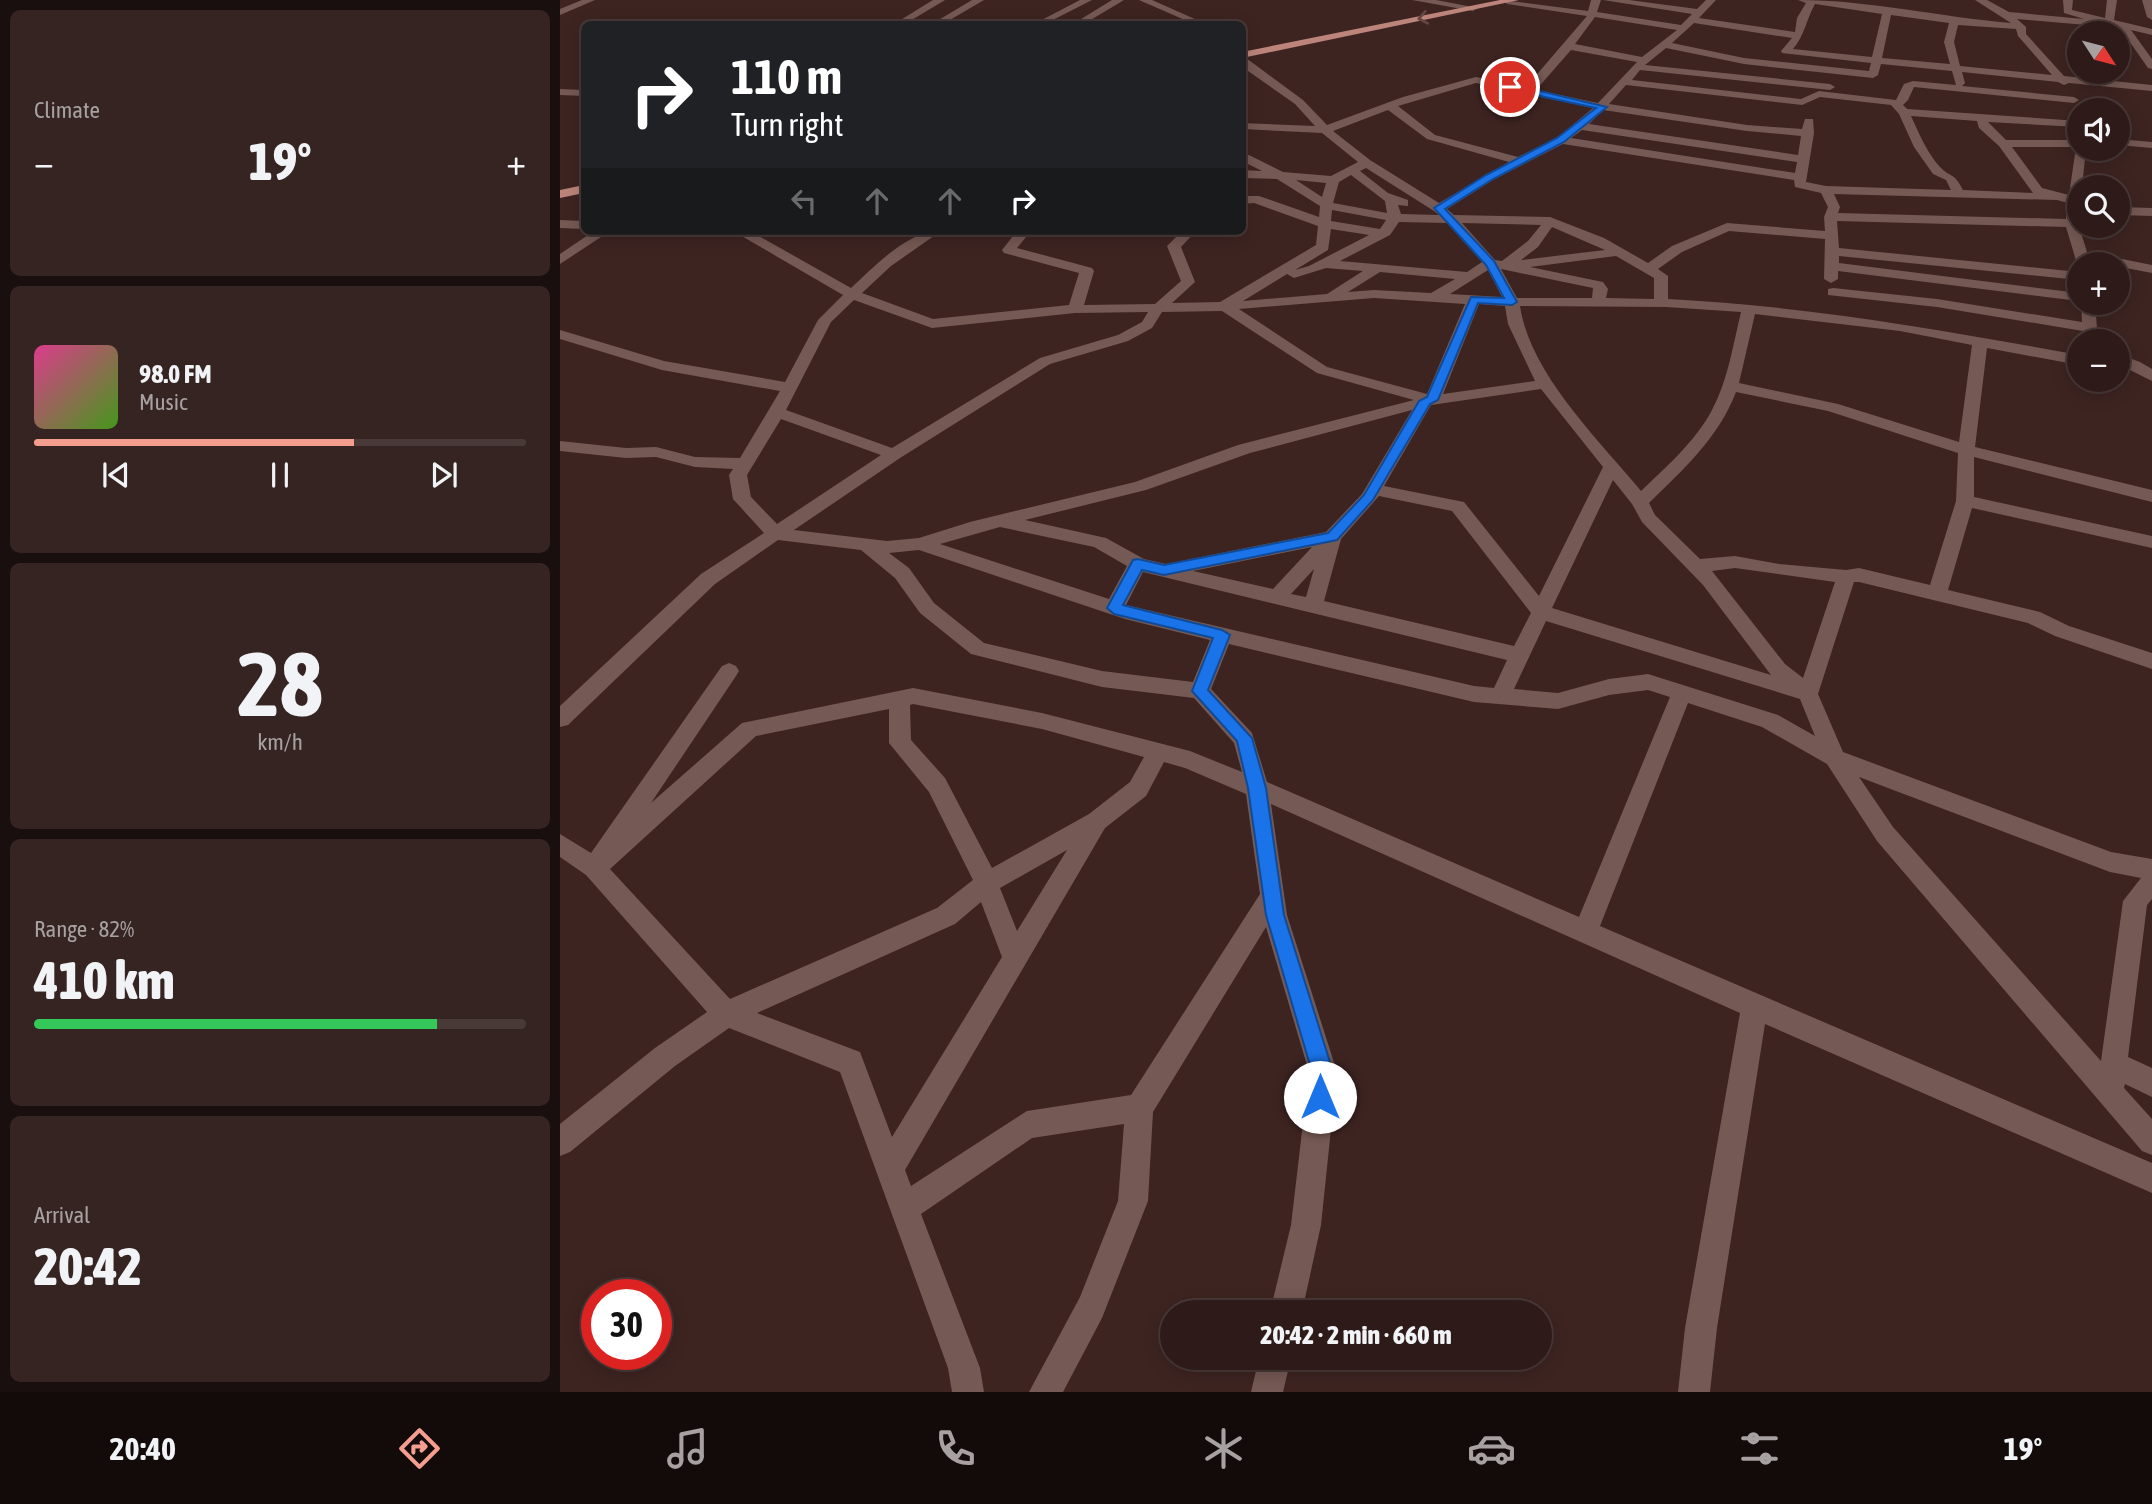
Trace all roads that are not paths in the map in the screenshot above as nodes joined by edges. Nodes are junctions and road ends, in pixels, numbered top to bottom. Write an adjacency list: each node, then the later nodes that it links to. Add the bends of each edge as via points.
1 (567, 0): 16 (street); 19 (street)
2 (940, 0): 30 (street)
3 (979, 0): 31 (street)
4 (1087, 0): 32 (street)
5 (1119, 0): 33 (street)
6 (1144, 0): 23 (street)
7 (1176, 0): 23 (street)
8 (1417, 0): 21 (street)
9 (1596, 0): 27 (street)
10 (1608, 0): 29 (street)
11 (1711, 0): 29 (street)
12 (1803, 0): 18 (street)
13 (2068, 0): 37 (street, via 2067,11)
14 (2112, 0): 38 (street)
15 (2147, 0): 28 (street)
16 (560, 1)
17 (1510, 1): 21 (main road); 27 (street)
18 (1812, 1): 20 (street); 43 (street)
19 (586, 2): 25 (street)
20 (1858, 3): 24 (street)
21 (1478, 5): 48 (main road, one-way to 48)
22 (1976, 5): 26 (street)
23 (1167, 10): 34 (street)
24 (1887, 11): 35 (street); 49 (street)
25 (560, 12)
26 (2003, 13): 36 (street, via 2039,13); 39 (street)
27 (1592, 15): 29 (street); 47 (street)
28 (2152, 17)
29 (1691, 20): 43 (street); 46 (street)
30 (904, 21)
31 (942, 21)
32 (1045, 21)
33 (1083, 21)
34 (1194, 21)
35 (1954, 21): 39 (street); 53 (street, via 1950,42)
36 (2074, 21)
37 (2084, 21)
38 (2109, 21)
39 (2021, 27): 54 (street, via 2021,34)
40 (2130, 27): 41 (street)
41 (2152, 32)
42 (2130, 35): 52 (street)
43 (1797, 37): 44 (street); 49 (street, via 1786,51)
44 (1810, 41)
45 (1837, 44): 49 (street)
46 (1665, 45): 49 (street, via 1744,61 1865,75 1873,75); 51 (street)
47 (1568, 46): 51 (street); 60 (street)
48 (1246, 56)
49 (1877, 56): 53 (street)
50 (1246, 62): 77 (street, via 1299,102)
51 (1641, 63): 56 (street); 63 (street)
52 (2152, 66)
53 (1958, 70): 54 (street); 58 (street)
54 (2062, 78): 55 (street); 64 (street)
55 (2067, 78)
56 (1625, 82): 69 (street); 71 (street)
57 (2130, 83): 59 (street)
58 (1961, 88): 63 (street, via 1913,84); 67 (street)
59 (2152, 88)
60 (1528, 91): 68 (street, via 1476,80); 69 (street)
61 (560, 92): 62 (street)
62 (581, 93)
63 (1906, 96): 66 (street)
64 (2072, 98)
65 (1806, 101): 66 (street, via 1819,94); 71 (street); 78 (street)
66 (1894, 103): 70 (street)
67 (2067, 104)
68 (1389, 105): 77 (street); 89 (street, via 1431,137)
69 (1603, 107): 71 (street); 75 (street)
70 (1904, 112): 72 (street); 98 (street, via 1920,147 1937,171 1951,178)
71 (1756, 114): 78 (street)
72 (1982, 118): 73 (street); 83 (street, via 1983,126)
73 (2067, 123)
74 (1246, 126): 76 (street)
75 (1578, 126): 80 (street); 87 (street)
76 (1284, 127): 77 (street); 79 (street)
77 (1325, 130): 90 (street)
78 (1808, 133): 87 (street)
79 (1261, 135)
80 (1560, 140): 89 (street); 93 (street)
81 (2067, 143): 83 (street)
82 (2130, 143): 84 (street)
83 (2003, 144): 99 (street, via 2033,187)
84 (2152, 145)
85 (1253, 146): 86 (street)
86 (1246, 156)
87 (1803, 159): 93 (street)
88 (1246, 160): 92 (street)
89 (1518, 161): 108 (street)
90 (1359, 167): 94 (street); 103 (street, via 1384,196); 108 (street)
91 (1246, 174): 92 (street)
92 (1280, 175): 94 (street); 102 (street)
93 (1799, 177): 96 (street, via 1800,186)
94 (1343, 183): 101 (street); 102 (street)
95 (581, 190): 97 (main road)
96 (1826, 190): 98 (street); 109 (street, via 1834,206)
97 (560, 194)
98 (1959, 194): 99 (street)
99 (2054, 197): 104 (street)
100 (1246, 200): 113 (street)
101 (1375, 200): 102 (street); 103 (street)
102 (1328, 201): 110 (street); 113 (street)
103 (1395, 201): 108 (street); 110 (street)
104 (2067, 206)
105 (2067, 211): 109 (street)
106 (2130, 211): 107 (street)
107 (2152, 212)
108 (1439, 215): 110 (street); 111 (street); 115 (street); 127 (street)
109 (1830, 217): 121 (street)
110 (1395, 218): 115 (street)
111 (1550, 221): 122 (street); 124 (street)
112 (560, 223): 114 (street)
113 (1325, 223): 115 (street); 125 (street)
114 (581, 225)
115 (1383, 233): 125 (street)
116 (597, 235): 126 (street)
117 (747, 235): 136 (street)
118 (928, 235): 136 (street, via 886,263)
119 (1021, 235): 146 (street, via 1009,250 1087,271)
120 (1185, 235): 147 (street, via 1174,246 1188,282)
121 (1833, 236): 123 (street); 131 (street, via 1727,227 1677,249)
122 (1533, 244): 124 (street); 127 (street)
123 (1833, 251): 128 (street); 133 (street)
124 (1618, 252): 127 (street); 131 (street)
125 (1318, 258): 130 (street); 144 (street)
126 (560, 260)
127 (1498, 265): 134 (street); 141 (street); 142 (street, via 1598,285)
128 (1831, 266): 135 (street); 138 (street)
129 (2130, 266): 132 (street)
130 (1378, 268): 134 (street); 137 (street)
131 (1649, 269): 143 (street, via 1661,276)
132 (2152, 269)
133 (2067, 275)
134 (1470, 276): 139 (street)
135 (1833, 292): 148 (street); 149 (street, via 1937,303)
136 (853, 295): 146 (street, via 932,324); 158 (street, via 825,320)
137 (1331, 296): 139 (street); 144 (street)
138 (2067, 296)
139 (1435, 297): 140 (street)
140 (1474, 299): 141 (street); 159 (street)
141 (1512, 302): 142 (street); 156 (street, via 1515,324)
142 (1598, 303): 143 (street)
143 (1661, 303): 145 (street)
144 (1224, 306): 147 (street); 159 (street, via 1322,370)
145 (1749, 308): 148 (street); 157 (street)
146 (1075, 309): 147 (street)
147 (1157, 309): 163 (street, via 1147,325 1094,349 1045,361)
148 (1841, 321): 151 (street)
149 (2067, 330)
150 (560, 334): 158 (street, via 662,365)
151 (1980, 342): 152 (street); 162 (street)
152 (2067, 358)
153 (2130, 364): 155 (street)
154 (2130, 369): 155 (street)
155 (2150, 373)
156 (1545, 384): 159 (street); 165 (street)
157 (1730, 386): 162 (street, via 1832,407); 169 (street, via 1710,427)
158 (789, 388): 160 (street)
159 (1428, 401): 166 (street); 170 (street, via 1244,449 1140,486)
160 (777, 412): 163 (street); 164 (street)
161 (560, 446): 164 (street)
162 (1966, 450): 167 (street); 168 (street)
163 (894, 454): 171 (street)
164 (745, 464): 171 (street, via 738,475 742,499)
165 (1611, 467): 169 (street); 184 (street)
166 (1374, 489): 172 (street); 184 (street, via 1458,506)
167 (2152, 496)
168 (1965, 501): 173 (street); 180 (street)
169 (1640, 502): 177 (street, via 1648,518)
170 (999, 521): 174 (street); 176 (street, via 1099,542)
171 (776, 534): 175 (street); 194 (street, via 708,579)
172 (1332, 537): 178 (street); 181 (street); 182 (street)
173 (2152, 542)
174 (919, 544): 175 (street); 183 (street)
175 (866, 545): 189 (street, via 902,573 927,608 978,649 1102,679)
176 (1138, 564): 178 (street); 183 (street)
177 (1695, 566): 179 (street, via 1735,562); 191 (street, via 1779,669)
178 (1164, 570): 181 (street)
179 (1846, 577): 180 (street, via 1859,575); 191 (street)
180 (1937, 593): 187 (street, via 2033,617)
181 (1277, 597): 182 (street)
182 (1313, 605): 186 (street)
183 (1114, 608): 185 (street)
184 (1541, 612): 186 (street); 191 (street)
185 (1222, 635): 189 (street); 192 (street, via 1474,694)
186 (1520, 655): 192 (street)
187 (2152, 661)
188 (729, 671): 200 (street)
189 (1199, 691): 197 (street, via 1244,738)
190 (1682, 693): 192 (street, via 1648,682 1558,701); 196 (street, via 1770,721); 205 (street)
191 (1808, 694): 196 (street)
192 (1500, 696)
193 (899, 699): 195 (street, via 913,696 1042,721); 200 (street, via 750,729); 202 (street, via 900,743 937,785)
194 (560, 719)
195 (1158, 752): 197 (street); 198 (street, via 1138,789)
196 (1835, 758): 201 (street, via 2110,862); 211 (street, via 1885,834)
197 (1257, 788): 203 (street); 205 (street)
198 (1097, 821): 202 (street); 206 (street)
199 (560, 844): 200 (street)
200 (594, 868): 208 (street)
201 (2152, 869)
202 (986, 884): 206 (street); 208 (street, via 946,916)
203 (1272, 896): 212 (street); 218 (street, via 1323,1072 1306,1225)
204 (2146, 897): 209 (street)
205 (1586, 930): 207 (street)
206 (1015, 958): 215 (street)
207 (1755, 1004): 216 (street); 223 (street)
208 (726, 1014): 214 (street); 215 (street, via 850,1062)
209 (2114, 1064): 210 (street); 211 (street)
210 (2152, 1083)
211 (2110, 1093): 213 (street)
212 (1139, 1108): 217 (street, via 1027,1125); 221 (street, via 1133,1201 1091,1307)
213 (2152, 1141)
214 (560, 1142)
215 (889, 1169): 217 (street)
216 (2152, 1178)
217 (904, 1208): 220 (street, via 964,1368)
218 (1289, 1300)
219 (1272, 1370): 222 (street)
220 (968, 1392)
221 (1045, 1392)
222 (1267, 1392)
223 (1694, 1392)

